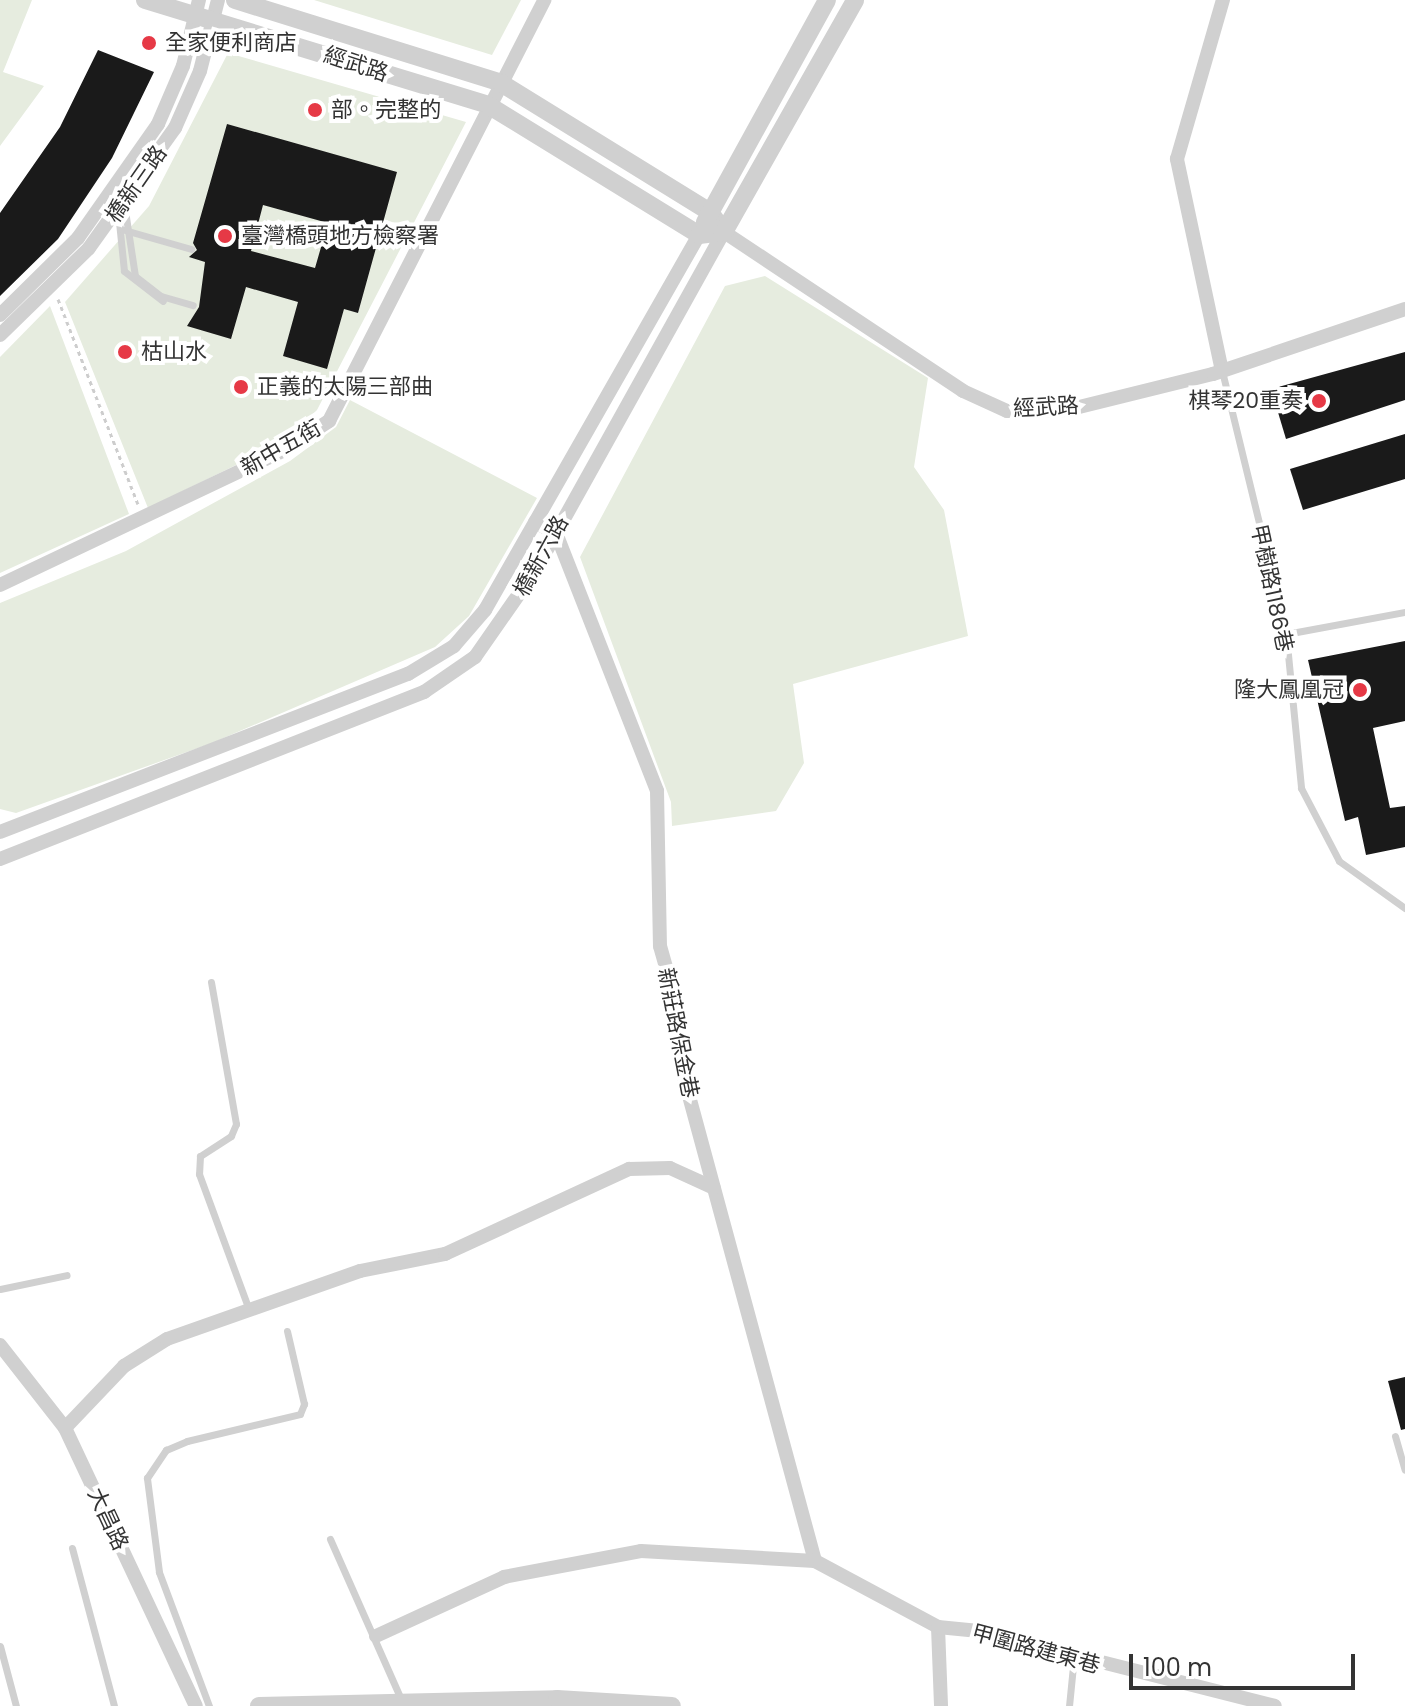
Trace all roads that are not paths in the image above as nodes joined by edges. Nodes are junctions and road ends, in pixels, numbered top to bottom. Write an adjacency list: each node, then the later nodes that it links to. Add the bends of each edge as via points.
1 (145, 0): 8 (street, 經武路)
2 (218, 0): 8 (street, 橋新三路)
3 (235, 0): 9 (street, 經武路)
4 (544, 0): 9 (street)
5 (827, 0): 11 (street, 橋新六路)
6 (855, 0): 13 (street, 橋新六路)
7 (1223, 0): 20 (street, via 1177,159)
8 (202, 11): 10 (street, 經武路); 12 (street, 橋新三路, via 175,128 121,208); 18 (street, 橋新三路, via 158,124 114,193 43,278)
9 (501, 83): 10 (street, 新中五街); 11 (street, 經武路)
10 (488, 105): 14 (street, 經武路); 23 (street, 新中五街, via 329,421 144,519)
11 (710, 212): 13 (street, 經武路); 14 (street, 橋新六路)
12 (117, 228): 15 (lane); 16 (lane, via 131,281 150,296); 19 (street, 橋新三路)
13 (724, 232): 14 (street); 20 (street, 經武路, via 963,391 1007,411 1067,410); 22 (street, 橋新六路)
14 (699, 235): 21 (street, 橋新六路)
15 (191, 249)
16 (192, 307)
17 (1405, 309): 20 (street, 經武路)
18 (0, 315)
19 (0, 335)
20 (1222, 371): 25 (lane, 甲樹路1186巷)
21 (535, 522): 22 (street); 26 (street, 橋新六路, via 485,610 435,660)
22 (556, 533): 27 (street, 橋新六路, via 491,640 424,692); 30 (street, 新莊路保金巷, via 657,791 660,946 675,999 679,1059)
23 (0, 585)
24 (1405, 612): 25 (lane)
25 (1286, 634): 28 (lane, 甲樹路1186巷, via 1301,788 1316,825 1339,861)
26 (0, 832)
27 (0, 859)
28 (1405, 908)
29 (211, 982): 33 (lane, via 236,1124 231,1136 200,1156 199,1174)
30 (714, 1188): 33 (street, via 670,1168 629,1169 445,1254 360,1271); 41 (street, 新莊路保金巷)
31 (67, 1275): 32 (lane)
32 (0, 1289)
33 (249, 1310): 36 (street, via 142,1353)
34 (287, 1331): 50 (lane, via 304,1404 300,1414 187,1441 166,1450 147,1478 159,1572)
35 (0, 1345): 36 (street, 大昌路)
36 (65, 1428): 49 (street, 大昌路)
37 (1395, 1436): 38 (lane)
38 (1405, 1470)
39 (330, 1539): 43 (lane)
40 (72, 1548): 48 (lane)
41 (815, 1561): 42 (street); 43 (street, via 641,1551 504,1577)
42 (938, 1627): 45 (street, 甲圍路建東巷); 53 (street)
43 (376, 1636): 46 (lane)
44 (0, 1646): 47 (lane)
45 (1074, 1656): 54 (lane); 55 (street, 甲圍路建東巷)
46 (402, 1704): 51 (street); 52 (street)
47 (16, 1706)
48 (114, 1706)
49 (196, 1706)
50 (209, 1706)
51 (259, 1706)
52 (672, 1706)
53 (941, 1706)
54 (1069, 1706)
55 (1275, 1706)

